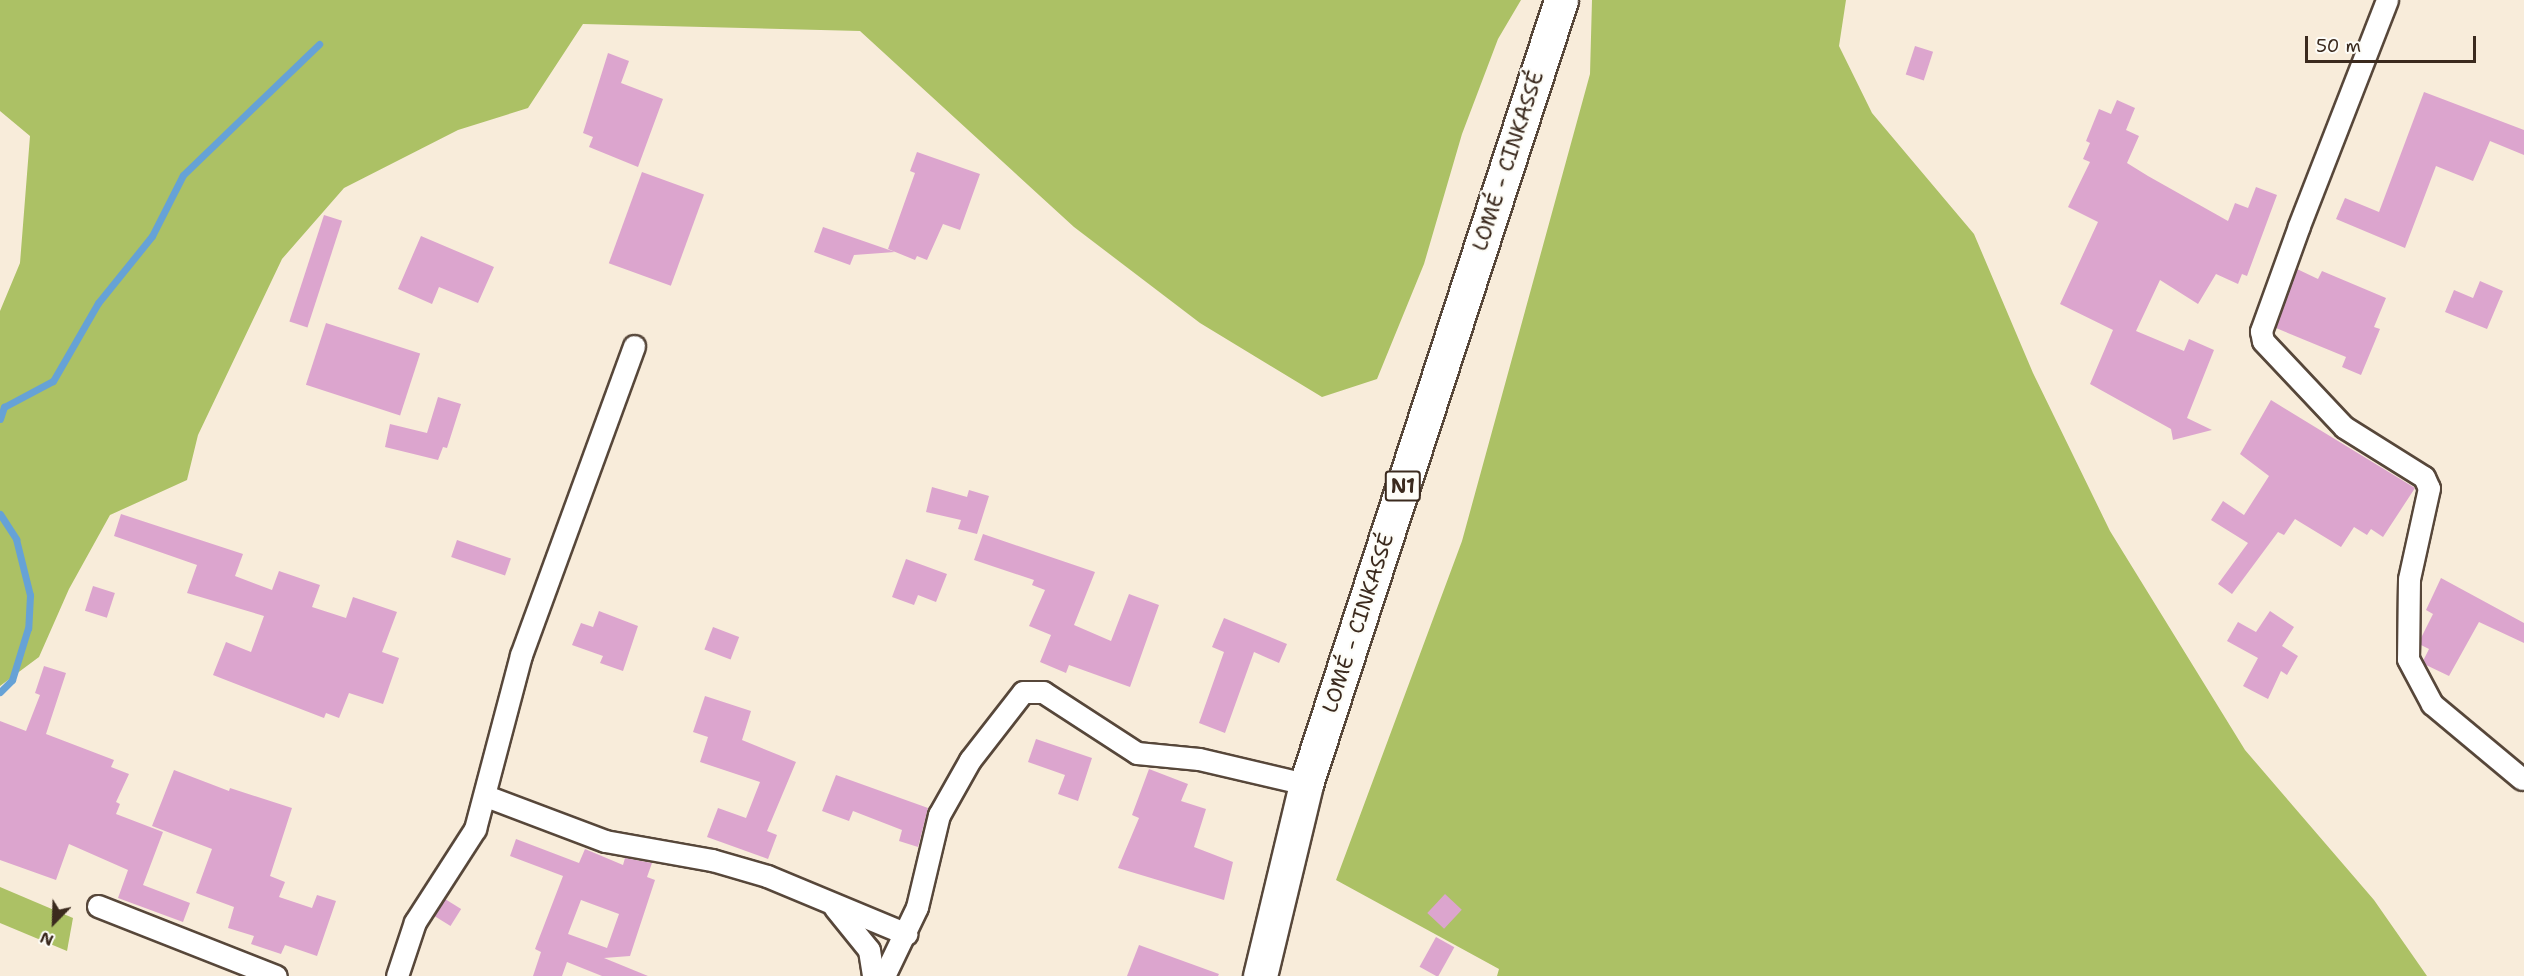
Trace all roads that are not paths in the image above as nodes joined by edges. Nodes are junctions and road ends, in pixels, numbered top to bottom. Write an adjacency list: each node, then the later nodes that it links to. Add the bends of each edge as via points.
1 (1561, 0): 5 (highway, LOMÉ - CINKASSÉ / N1)
2 (2387, 0): 4 (street, via 2261,331 2263,341 2344,427 2424,477 2429,488 2409,579 2408,659 2432,704)
3 (634, 346): 6 (street, via 521,655)
4 (2522, 779)
5 (1306, 784): 9 (street, via 1199,759 1137,753 1042,692 1023,692 970,760 939,815 917,907); 14 (highway, LOMÉ - CINKASSÉ / N1)
6 (486, 796): 7 (street, via 605,841 711,860); 11 (street, via 475,829 415,922)
7 (827, 900): 9 (street); 12 (street, via 869,950)
8 (98, 906): 10 (street)
9 (906, 934): 13 (street)
10 (276, 976)
11 (397, 976)
12 (873, 976)
13 (884, 976)
14 (1260, 976)

